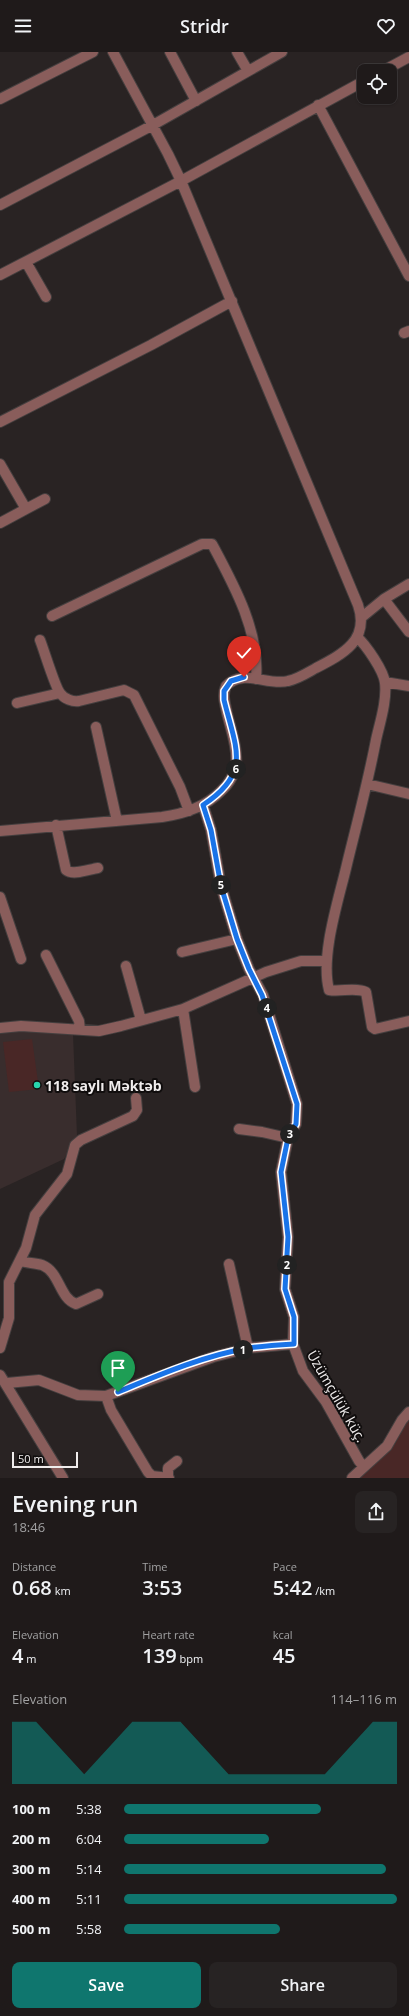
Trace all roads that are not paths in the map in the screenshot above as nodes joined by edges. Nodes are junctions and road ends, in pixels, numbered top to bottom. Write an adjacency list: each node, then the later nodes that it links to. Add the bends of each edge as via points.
1 (93, 52): 10 (street)
2 (113, 52): 13 (street)
3 (170, 52): 11 (street)
4 (237, 52): 8 (street)
5 (282, 52): 8 (street)
6 (409, 57): 7 (street)
7 (396, 64)
8 (248, 71): 11 (street)
9 (357, 85): 12 (street)
10 (0, 99)
11 (196, 100): 13 (street)
12 (318, 105): 14 (street); 18 (street)
13 (152, 125): 14 (street); 15 (street)
14 (181, 181): 16 (street); 20 (street)
15 (0, 205)
16 (26, 262): 17 (street); 19 (street)
17 (0, 276)
18 (409, 276)
19 (46, 297)
20 (232, 302): 21 (street); 29 (street)
21 (0, 422)
22 (0, 464): 24 (street)
23 (45, 499): 24 (street)
24 (26, 509): 25 (street)
25 (0, 523)
26 (409, 584): 27 (street)
27 (384, 599): 29 (street); 30 (street)
28 (52, 616): 33 (street, via 202,544 212,544 249,622 257,652)
29 (362, 617): 31 (street)
30 (409, 632)
31 (357, 637): 33 (street, via 338,656 296,678 280,682); 34 (street, via 369,650)
32 (40, 640): 36 (street)
33 (256, 679): 41 (street, via 237,678 231,681 224,691 237,765 224,789)
34 (385, 682): 35 (street); 39 (street, via 383,706)
35 (409, 686)
36 (60, 693): 37 (street); 42 (street, via 74,702 124,690 134,695 180,786)
37 (17, 703)
38 (96, 727): 43 (street)
39 (367, 784): 40 (street); 52 (street, via 334,917)
40 (409, 794)
41 (203, 805): 42 (street); 48 (street, Üzümçülük küç., via 211,830 221,886)
42 (189, 811): 43 (street, via 178,815)
43 (117, 821): 44 (street)
44 (56, 825): 45 (street); 46 (street, via 66,870 75,872)
45 (0, 831)
46 (98, 868)
47 (0, 898): 51 (street)
48 (237, 939): 49 (street); 54 (street, Üzümçülük küç.)
49 (182, 952)
50 (46, 955): 59 (street)
51 (21, 959)
52 (326, 961): 54 (street, via 301,961); 57 (street, via 329,990 366,992 372,1027 375,1029)
53 (126, 966): 56 (street)
54 (254, 978): 55 (street); 63 (street, Üzümçülük küç., via 262,995 297,1104 296,1124)
55 (182, 1008): 56 (street); 60 (street)
56 (141, 1020): 59 (street, via 99,1031)
57 (409, 1021)
58 (0, 1028): 59 (street, via 21,1026)
59 (80, 1029)
60 (195, 1087)
61 (136, 1098): 64 (street, via 137,1110 133,1116 75,1145 67,1174 35,1215)
62 (239, 1129): 63 (street)
63 (288, 1138): 67 (street, Üzümçülük küç., via 281,1172 288,1237 285,1289 294,1317)
64 (20, 1261): 66 (street, via 43,1266 53,1274 68,1301 76,1304); 68 (street, via 9,1282 9,1318)
65 (229, 1264): 69 (street)
66 (98, 1294)
67 (294, 1344): 69 (street); 75 (street, Üzümçülük küç., via 303,1371 326,1402)
68 (0, 1348)
69 (248, 1348): 72 (street, via 213,1357)
70 (0, 1375): 71 (street)
71 (7, 1383): 72 (street, via 39,1380 78,1395); 76 (street)
72 (106, 1396): 77 (street, via 111,1410 148,1472 152,1476)
73 (409, 1412): 75 (street, via 387,1446)
74 (177, 1461): 77 (street, via 168,1468)
75 (364, 1467): 78 (street)
76 (64, 1478)
77 (169, 1478)
78 (352, 1478)

